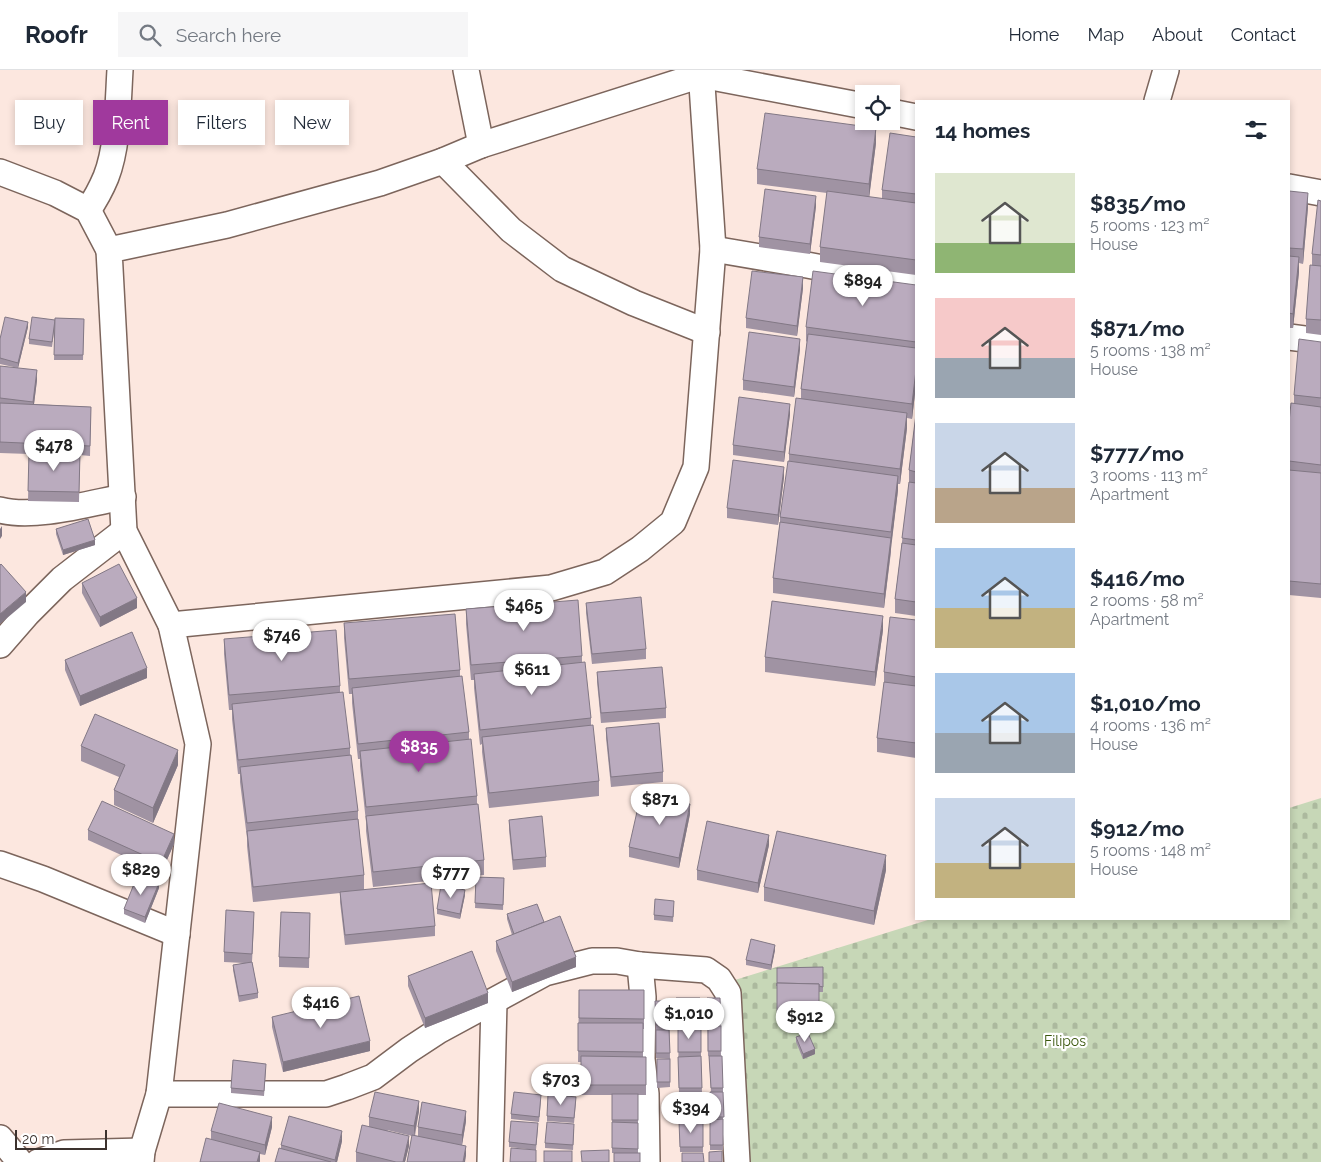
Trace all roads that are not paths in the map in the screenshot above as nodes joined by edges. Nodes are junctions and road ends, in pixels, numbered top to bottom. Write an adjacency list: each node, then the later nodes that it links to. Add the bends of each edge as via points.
1 (120, 70): 14 (street, via 114,142 107,175)
2 (466, 70): 9 (street)
3 (1166, 70): 5 (street)
4 (701, 72): 6 (street); 9 (street); 15 (street)
5 (1157, 100)
6 (855, 104)
7 (900, 113): 8 (street)
8 (915, 116)
9 (481, 145): 10 (street)
10 (443, 161): 16 (street, via 380,183 227,225); 18 (street, via 511,230 562,269)
11 (0, 172): 14 (street, via 55,192)
12 (1290, 187): 13 (street)
13 (1321, 192)
14 (88, 210): 16 (street)
15 (713, 249): 17 (street); 18 (street)
16 (109, 250): 21 (street)
17 (915, 286)
18 (707, 332): 24 (street, via 696,466 674,522 605,572 551,588)
19 (1290, 337): 20 (street)
20 (1321, 341)
21 (123, 497): 22 (street, via 33,513); 23 (street)
22 (0, 510)
23 (124, 531): 24 (street); 25 (street, via 62,579)
24 (172, 625): 27 (street, via 198,744)
25 (0, 645)
26 (0, 864): 27 (street)
27 (177, 934): 30 (street)
28 (640, 965): 29 (street, via 592,961 545,973); 36 (street); 37 (street, via 706,970 719,979 728,993)
29 (494, 1002): 30 (street, via 438,1031 374,1077 326,1094); 35 (street)
30 (159, 1094): 32 (street)
31 (0, 1138): 33 (street)
32 (142, 1157): 34 (street, via 64,1154)
33 (20, 1162)
34 (38, 1162)
35 (490, 1162)
36 (647, 1162)
37 (737, 1162)

